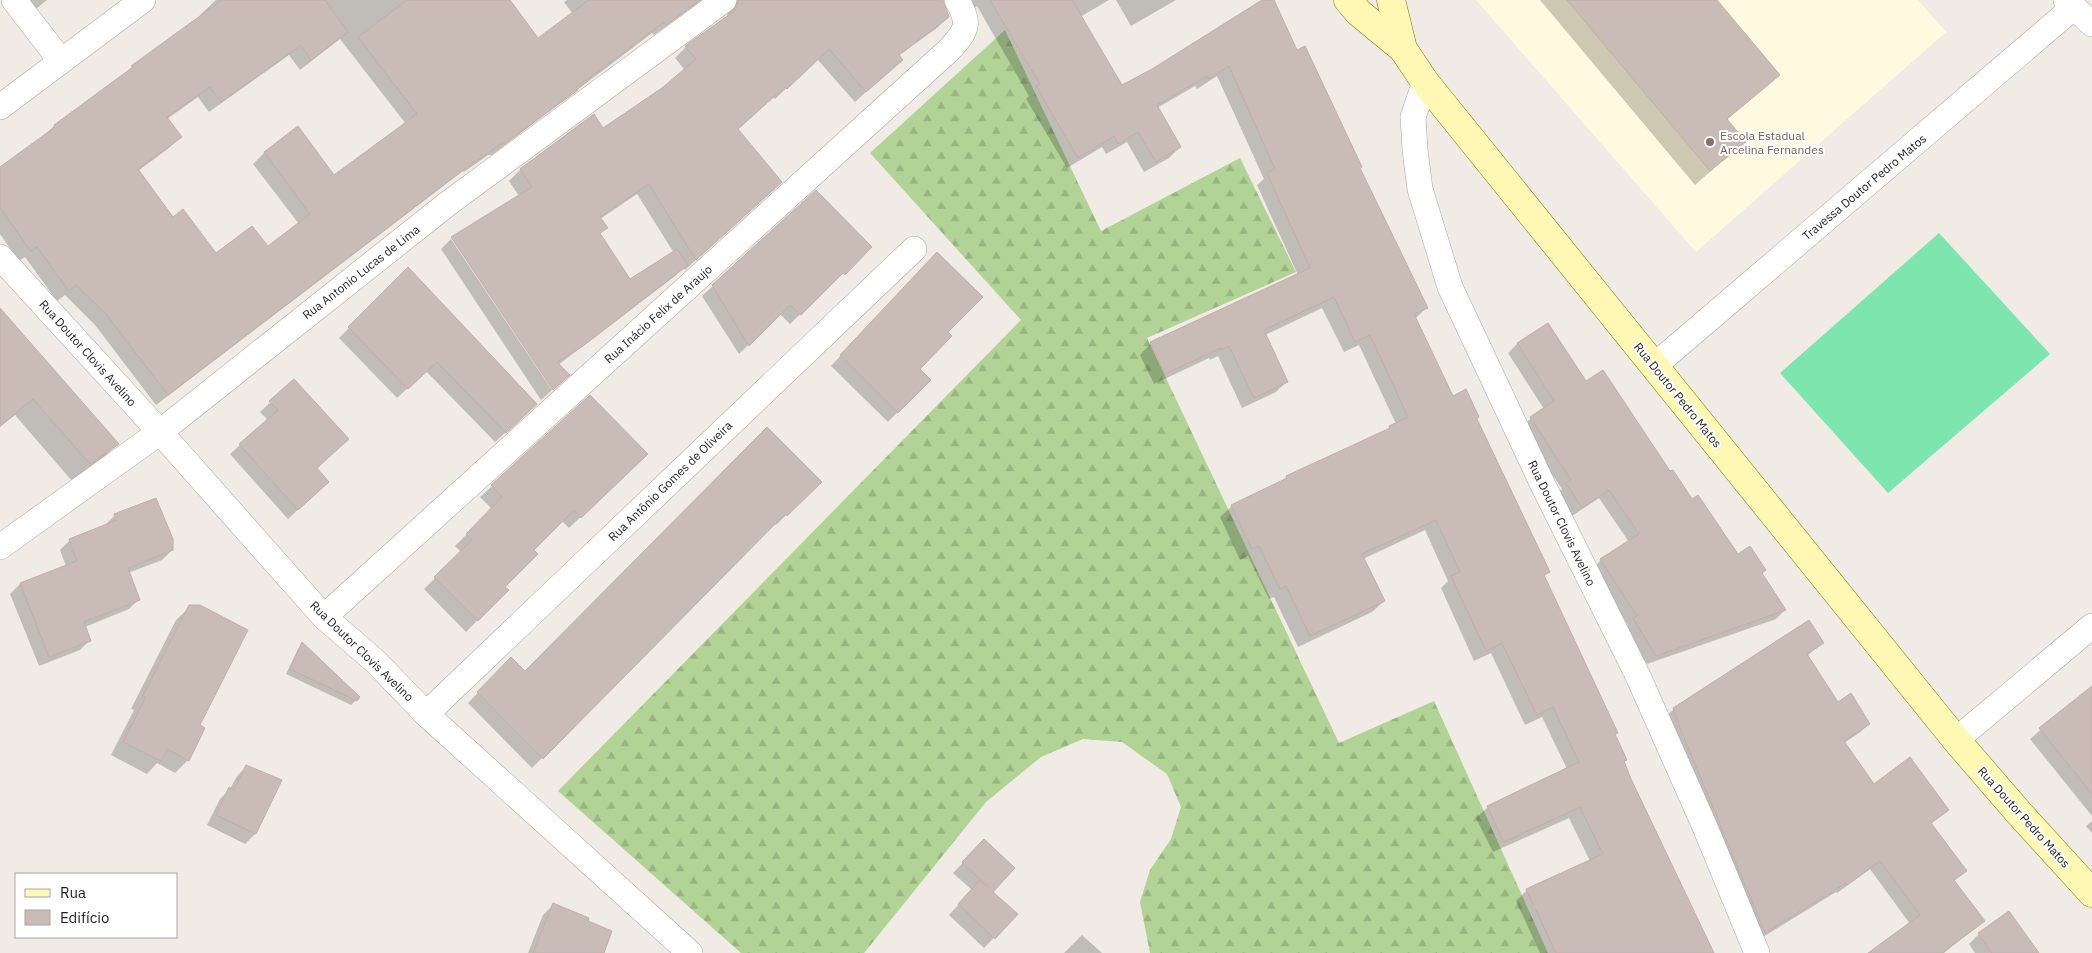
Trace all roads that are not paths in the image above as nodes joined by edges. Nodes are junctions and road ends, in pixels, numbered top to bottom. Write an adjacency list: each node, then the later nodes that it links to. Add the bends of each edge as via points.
1 (14, 0): 9 (street)
2 (143, 0): 9 (street)
3 (724, 0): 15 (street, Rua Antonio Lucas de Lima, via 446,205)
4 (957, 0): 17 (street, Rua Inácio Felix de Araujo, via 966,26 949,50)
5 (1348, 0): 8 (main road, Rua Doutor Pedro Matos)
6 (1392, 0): 8 (main road, Rua Doutor Pedro Matos)
7 (2077, 10): 14 (street, Travessa Doutor Pedro Matos)
8 (1403, 49): 10 (main road, Rua Doutor Pedro Matos)
9 (61, 61): 11 (street)
10 (1424, 82): 14 (main road, Rua Doutor Pedro Matos); 23 (street, Rua Doutor Clovis Avelino, via 1413,116 1415,150 1420,189 1450,287 1638,676)
11 (0, 107)
12 (914, 248): 19 (street, Rua Antônio Gomes de Oliveira)
13 (0, 257): 15 (street, Rua Doutor Clovis Avelino)
14 (1654, 366): 20 (main road, Rua Doutor Pedro Matos)
15 (160, 432): 16 (street, Rua Antonio Lucas de Lima); 17 (street, Rua Doutor Clovis Avelino)
16 (0, 547)
17 (324, 617): 19 (street, Rua Doutor Clovis Avelino, via 376,662)
18 (2092, 626): 20 (street)
19 (426, 714): 22 (street, Rua Doutor Clovis Avelino)
20 (1956, 740): 21 (main road, Rua Doutor Pedro Matos)
21 (2092, 893)
22 (690, 953)
23 (1757, 953)

